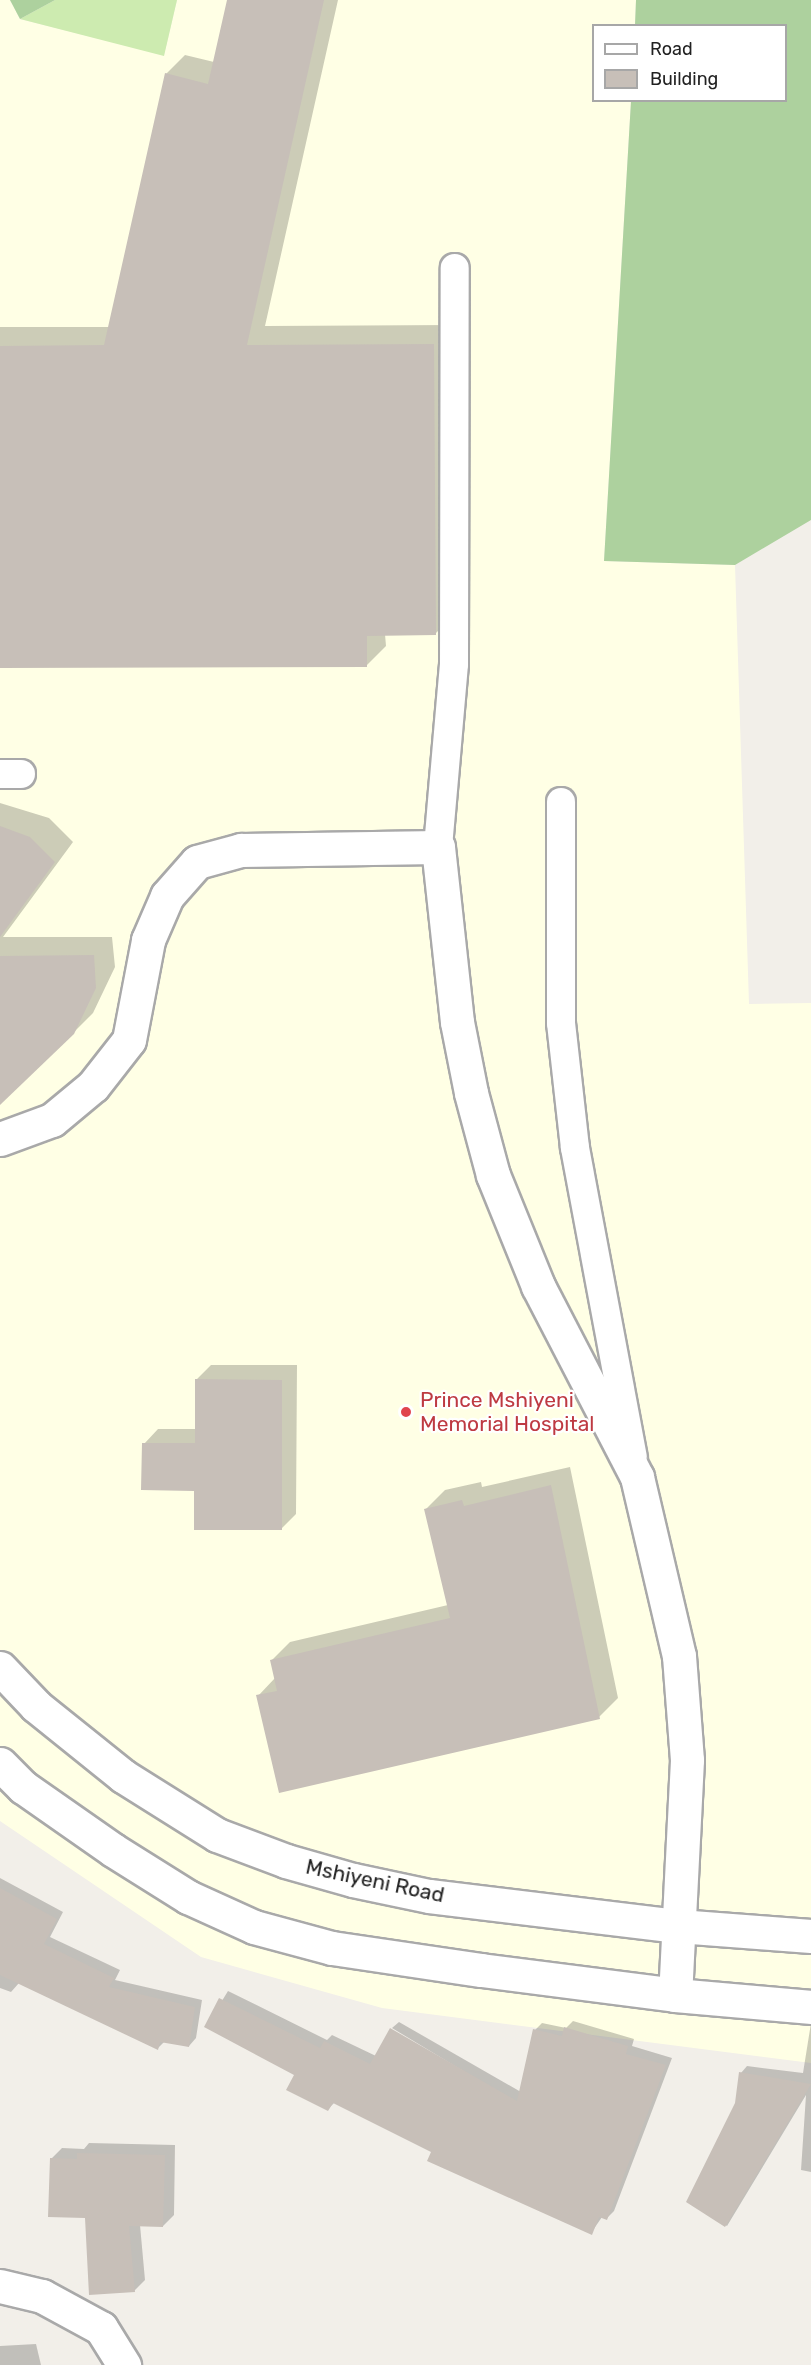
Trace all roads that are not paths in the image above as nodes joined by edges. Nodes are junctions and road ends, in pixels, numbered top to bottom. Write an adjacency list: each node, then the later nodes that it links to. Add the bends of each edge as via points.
1 (455, 268): 3 (lane, via 454,664)
2 (561, 802): 5 (lane, via 561,1023 574,1137)
3 (438, 847): 4 (street, via 242,850 197,862 167,896 148,940 129,1040 93,1086 52,1120); 5 (street, via 458,1022 471,1093 494,1175 538,1286)
4 (0, 1139)
5 (637, 1477): 8 (street, via 680,1668 687,1760)
6 (0, 1668): 8 (street, Mshiyeni Road, via 36,1706 123,1776 217,1835 352,1880 429,1896)
7 (0, 1764): 10 (street, via 23,1786 113,1850 188,1897 254,1927 332,1948)
8 (678, 1926): 9 (street, Mshiyeni Road); 10 (street)
9 (811, 1936)
10 (675, 1995): 11 (street)
11 (811, 2007)
12 (0, 2286): 13 (street, via 42,2296 101,2328)
13 (124, 2365)

